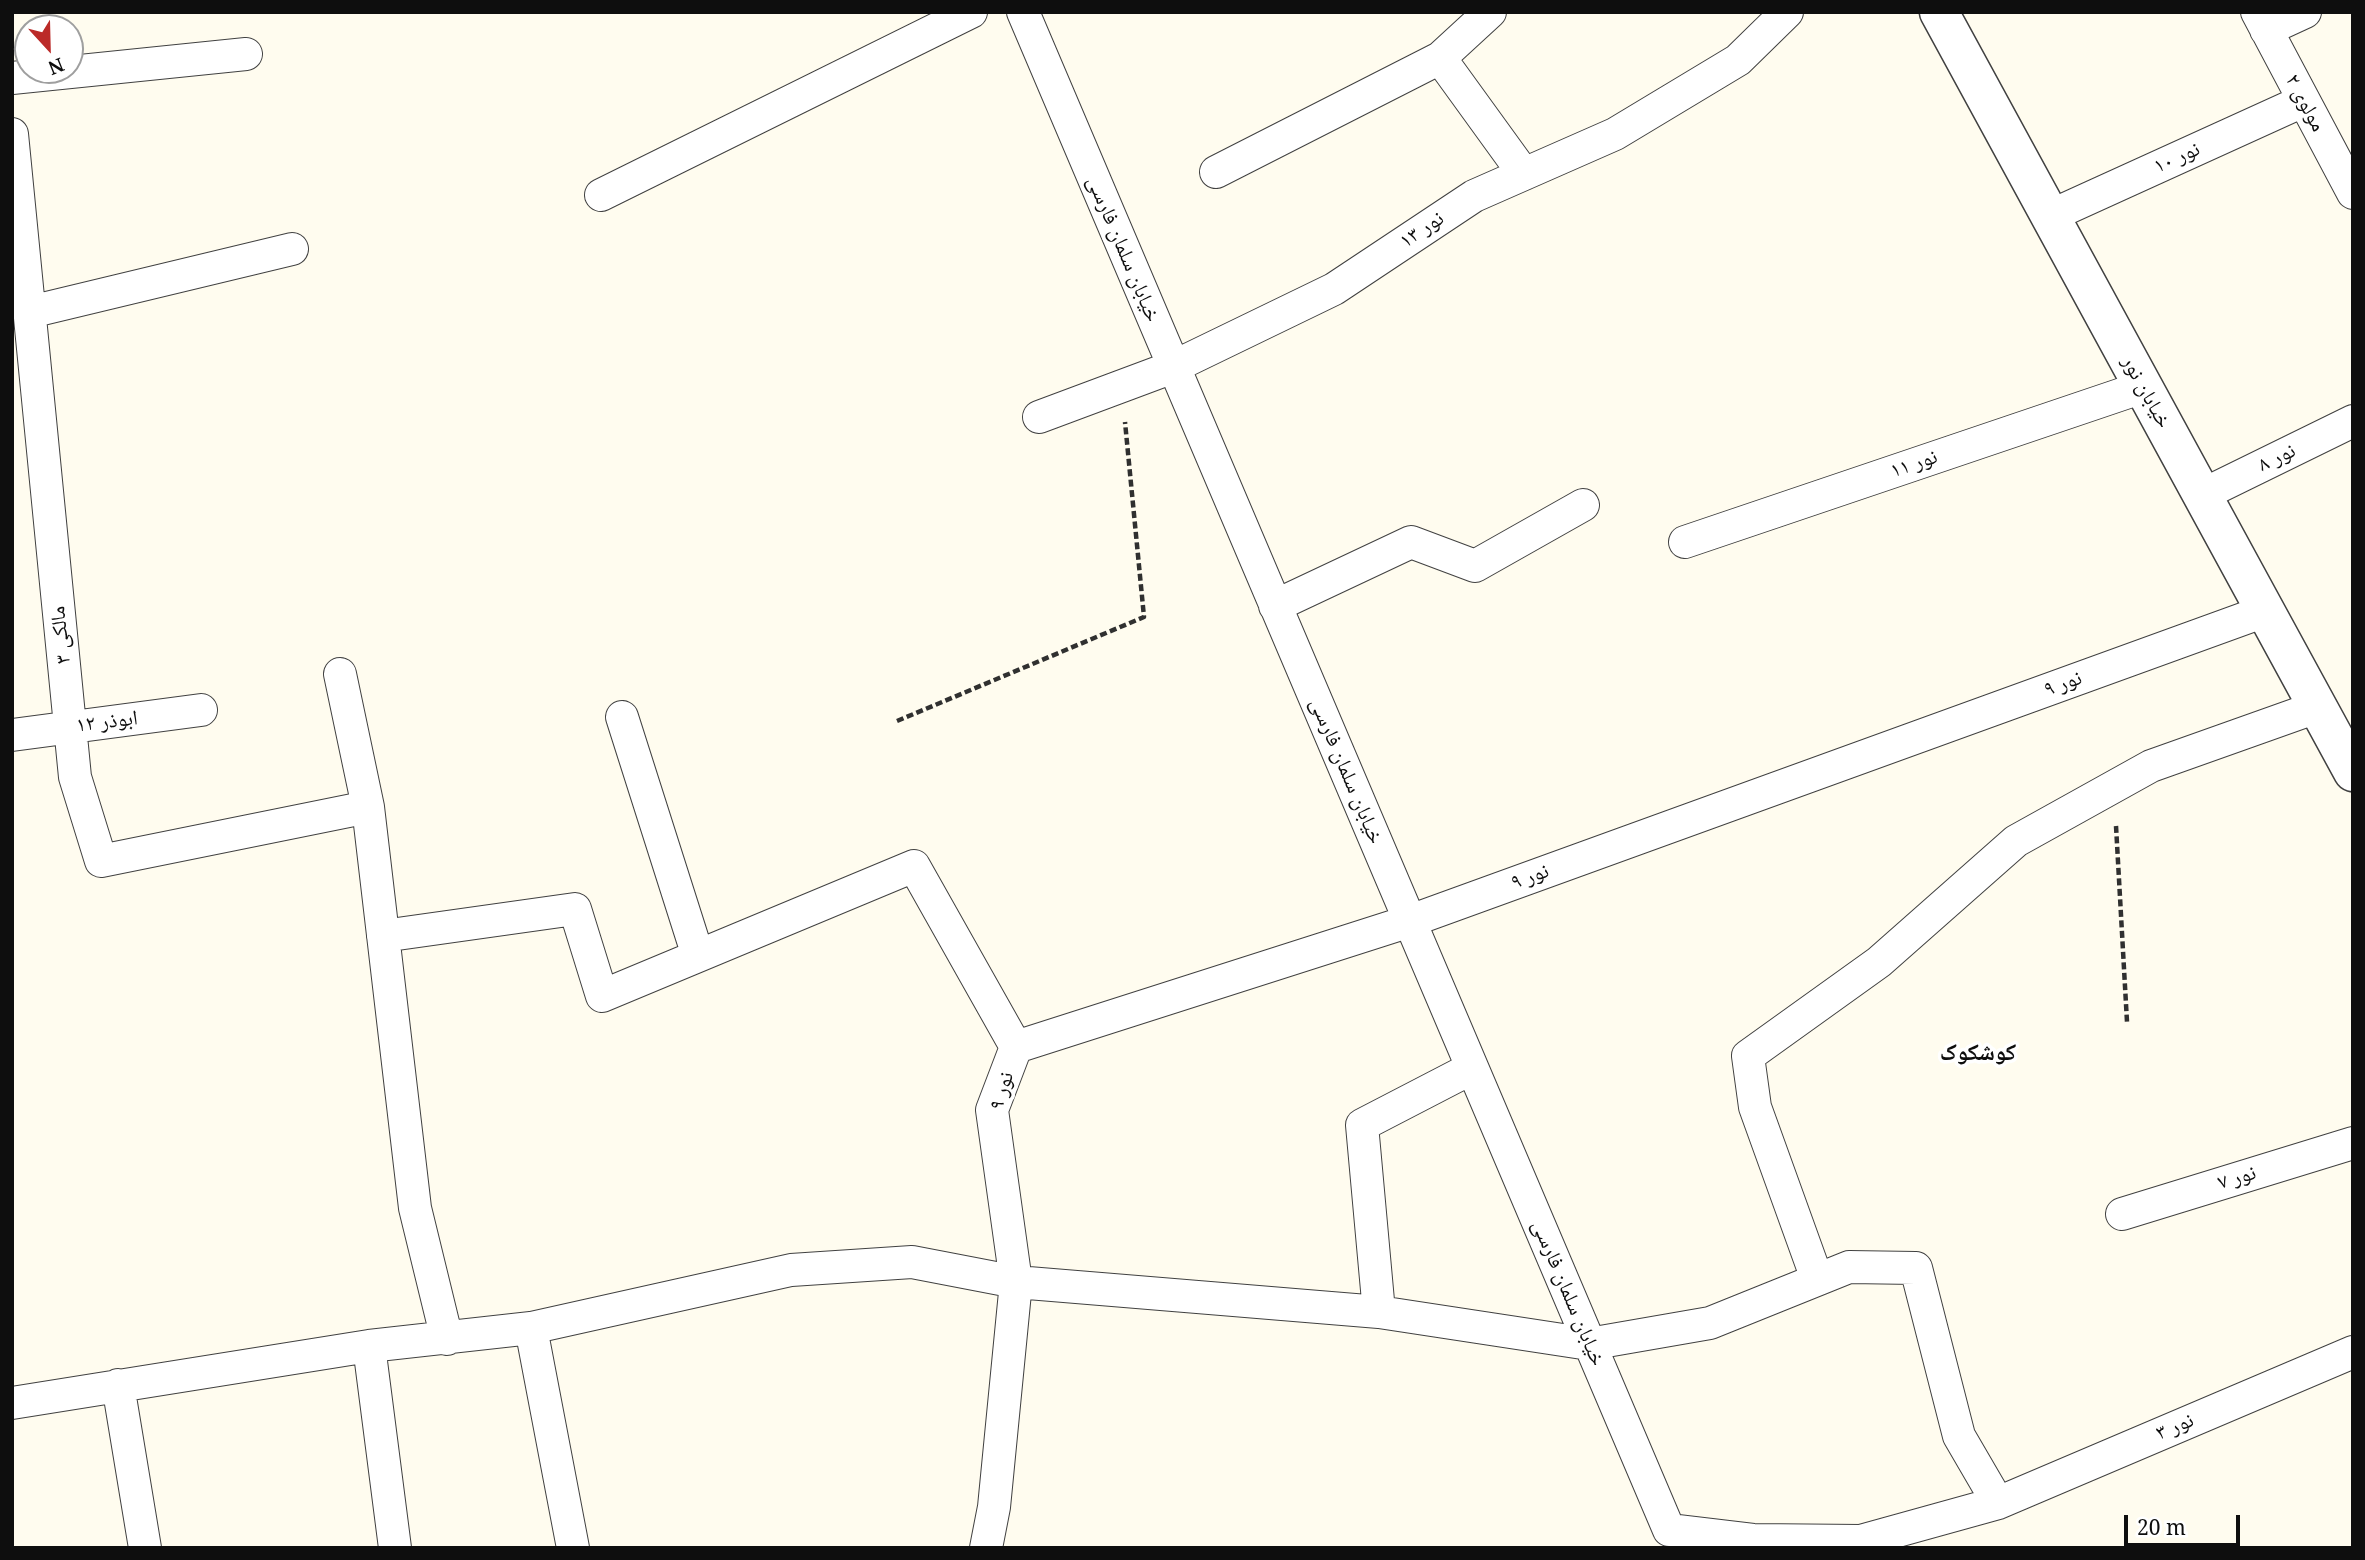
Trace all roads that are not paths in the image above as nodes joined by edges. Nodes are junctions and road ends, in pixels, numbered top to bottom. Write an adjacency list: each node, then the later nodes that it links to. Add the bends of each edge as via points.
1 (971, 12): 17 (street)
2 (1023, 12): 21 (street, خیابان سلمان فارسی)
3 (1490, 12): 9 (street)
4 (1787, 12): 15 (street, نور ۱۳, via 1738,60 1615,134)
5 (1939, 12): 18 (street, خیابان نور)
6 (2305, 12): 7 (street)
7 (2261, 21): 11 (street, مولوی ۲)
8 (246, 54): 10 (street)
9 (1440, 58): 14 (street); 15 (street)
10 (12, 78)
11 (2304, 101): 16 (street, مولوی ۲); 18 (street, نور ۱۰)
12 (12, 134): 13 (street, مالکی ۳)
13 (14, 172): 20 (street, مالکی ۳)
14 (1216, 172)
15 (1524, 174): 21 (street, نور ۱۳, via 1474,195 1334,289)
16 (2353, 193)
17 (601, 195)
18 (2050, 216): 22 (street, خیابان نور)
19 (292, 249): 20 (street)
20 (30, 312): 34 (street, مالکی ۳)
21 (1173, 367): 23 (street, نور ۱۳); 28 (street, خیابان سلمان فارسی)
22 (2143, 387): 25 (street, خیابان نور); 27 (street, نور ۱۱)
23 (1039, 417)
24 (2353, 421): 25 (street, نور ۸)
25 (2202, 495): 29 (street, خیابان نور)
26 (1583, 505): 28 (street, via 1475,566 1411,541)
27 (1685, 541)
28 (1275, 606): 38 (street, خیابان سلمان فارسی)
29 (2265, 611): 31 (street, خیابان نور); 38 (street, نور ۹)
30 (340, 674): 37 (street)
31 (2317, 707): 36 (street, خیابان نور); 45 (street, via 2151,766 2016,841 1879,962 1748,1056 1755,1107)
32 (201, 710): 34 (street, ابوذر ۱۲)
33 (622, 717): 40 (street)
34 (70, 726): 35 (street, ابوذر ۱۲); 37 (street, مالکی ۳, via 75,777 101,862)
35 (12, 735)
36 (2353, 772)
37 (368, 807): 39 (street)
38 (1410, 921): 41 (street, نور ۹); 42 (street, خیابان سلمان فارسی)
39 (383, 936): 40 (street, via 575,908 602,996); 49 (street, via 415,1208)
40 (698, 956): 41 (street, via 914,866)
41 (1016, 1048): 46 (street, نور ۹, via 992,1110)
42 (1472, 1068): 47 (street, via 1362,1125); 50 (street, خیابان سلمان فارسی)
43 (2353, 1143): 44 (street, نور ۷)
44 (2122, 1214)
45 (1817, 1279): 50 (street, via 1710,1322); 55 (street, via 1849,1266 1916,1268 1959,1436)
46 (1016, 1282): 47 (street); 48 (street, via 912,1262 791,1270); 60 (street, نور ۹)
47 (1379, 1312): 50 (street)
48 (531, 1328): 49 (street); 59 (street)
49 (447, 1339): 51 (street)
50 (1589, 1344): 56 (street, خیابان سلمان فارسی)
51 (369, 1346): 53 (street); 58 (street)
52 (2353, 1352): 55 (street, نور ۳)
53 (117, 1385): 54 (street); 57 (street)
54 (12, 1403)
55 (1998, 1503): 56 (street, نور ۳, via 1861,1541)
56 (1667, 1539)
57 (145, 1548)
58 (396, 1548)
59 (573, 1548)
60 (986, 1548)

